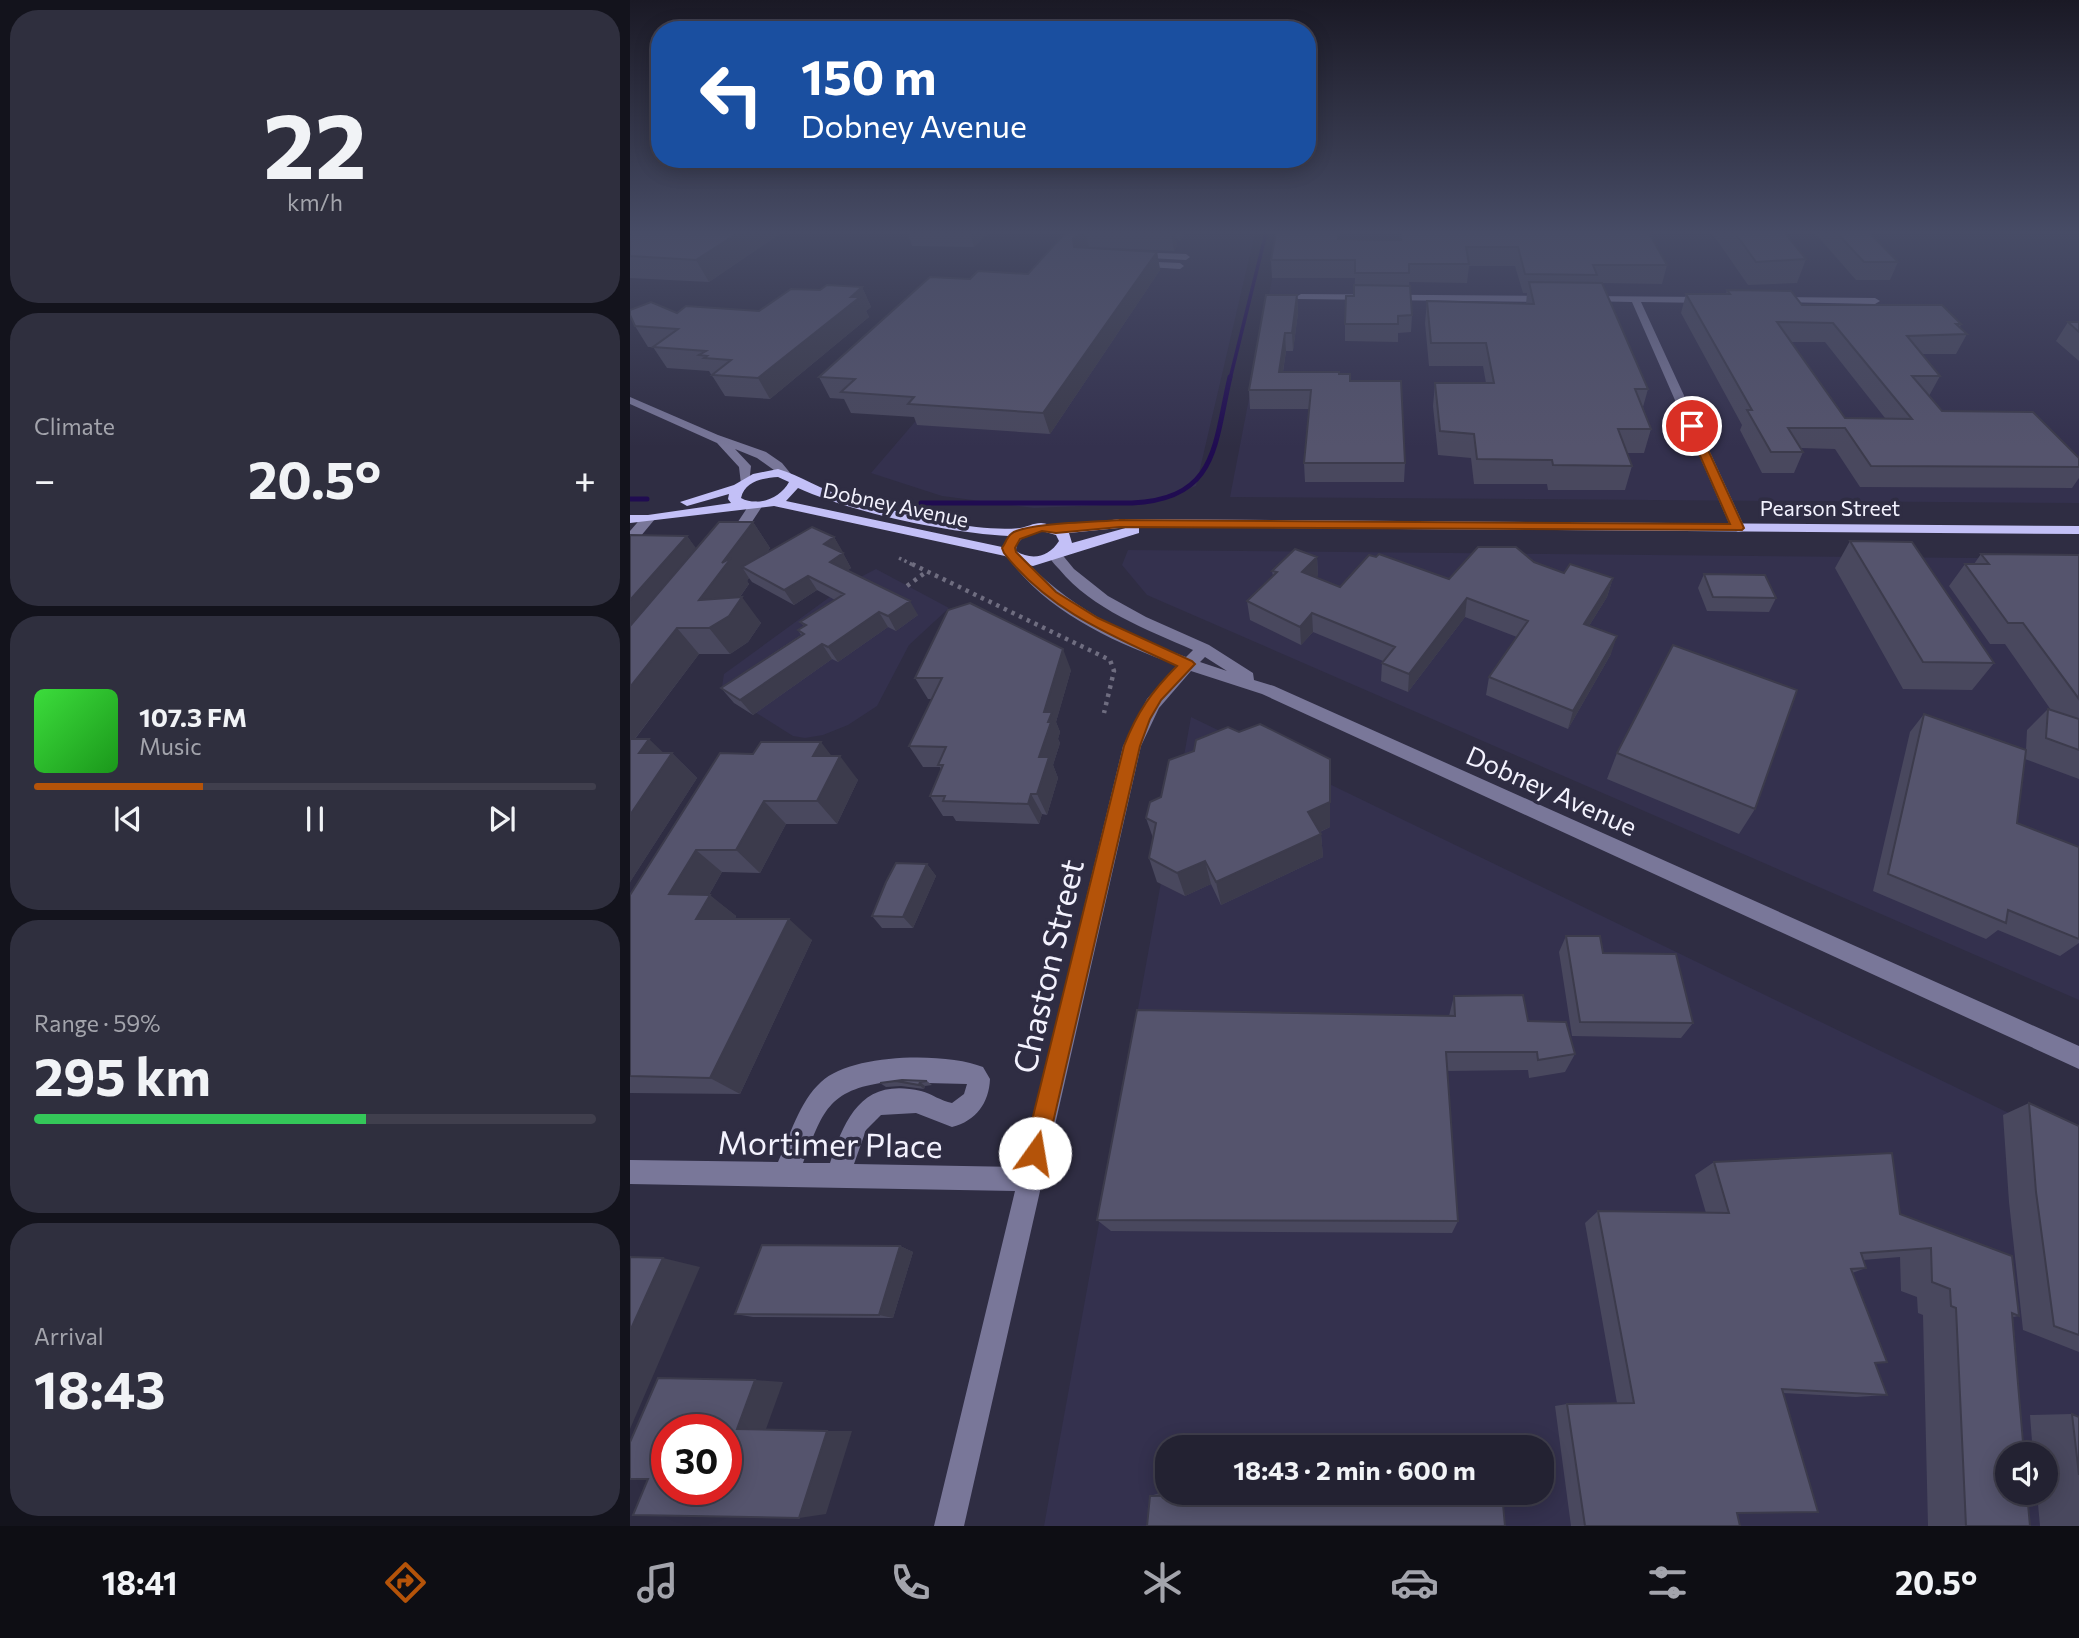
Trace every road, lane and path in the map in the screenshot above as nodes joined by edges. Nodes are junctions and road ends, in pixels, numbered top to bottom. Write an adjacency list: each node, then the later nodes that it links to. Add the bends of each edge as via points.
1 (1637, 304): 11 (street)
2 (630, 400): 3 (street, Dobney Avenue)
3 (718, 439): 4 (street, Dobney Avenue, via 769,457); 5 (street, Dobney Avenue, via 746,466)
4 (790, 478): 5 (main road, via 761,475); 6 (main road, via 786,495); 14 (main road, Dobney Avenue, via 818,494 916,519 972,530)
5 (741, 485): 7 (main road, via 734,499); 8 (main road)
6 (772, 502): 7 (main road); 18 (main road, Dobney Avenue)
7 (750, 505): 9 (main road); 16 (street)
8 (630, 518): 9 (main road)
9 (648, 519): 15 (street)
10 (1161, 523): 11 (main road, Pearson Street); 12 (main road, Pearson Street); 17 (main road, Pearson Street)
11 (1738, 528): 13 (main road, Pearson Street)
12 (1056, 530): 14 (main road, Dobney Avenue, via 1042,527); 17 (main road, via 1066,541)
13 (2079, 530)
14 (1023, 532): 18 (main road, via 1010,542)
15 (630, 540)
16 (725, 546)
17 (1058, 553): 18 (main road, Pearson Street, via 1038,561); 22 (street, via 1064,569 1093,594)
18 (1012, 555): 22 (street, Dobney Avenue, via 1038,584 1093,621)
19 (899, 558): 20 (path)
20 (926, 572): 21 (path); 24 (path, via 1110,660 1114,671)
21 (907, 586)
22 (1196, 657): 23 (street, Dobney Avenue); 23 (street); 29 (street, Chaston Street, via 1156,696 1132,746)
23 (1268, 690): 25 (street, Dobney Avenue)
24 (1104, 713)
25 (2079, 1058)
26 (630, 1172): 27 (street, Mortimer Place)
27 (785, 1175): 28 (street, Mortimer Place); 28 (street, via 818,1101 841,1080 865,1072 967,1073 979,1079 978,1093 956,1114 919,1102 872,1106 857,1124)
28 (838, 1176): 29 (street, Mortimer Place)
29 (1029, 1180): 30 (street, Chaston Street)
30 (949, 1526)

